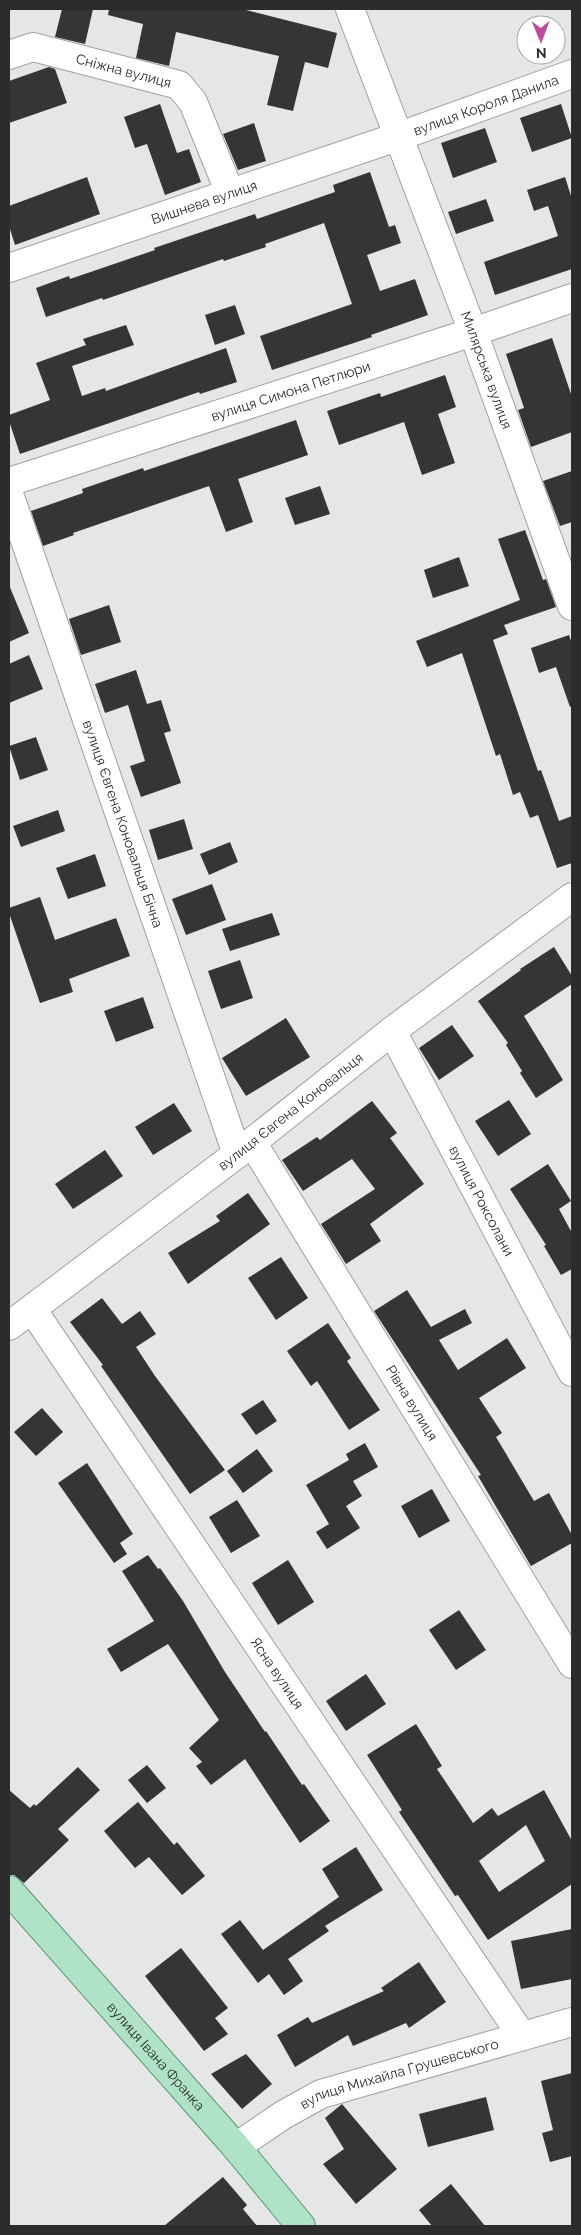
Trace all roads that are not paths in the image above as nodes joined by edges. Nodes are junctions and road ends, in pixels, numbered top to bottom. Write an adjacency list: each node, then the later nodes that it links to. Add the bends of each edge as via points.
1 (350, 9): 4 (street, Милярська вулиця)
2 (9, 56): 5 (street, Сніжна вулиця, via 33,47 179,84 193,102)
3 (572, 74): 4 (street, вулиця Короля Данила)
4 (400, 136): 5 (street, Вишнева вулиця); 8 (street, Милярська вулиця)
5 (230, 194): 6 (street, Вишнева вулиця)
6 (9, 268)
7 (572, 298): 8 (street, вулиця Симона Петлюри)
8 (474, 332): 9 (street, вулиця Симона Петлюри); 11 (street, Милярська вулиця)
9 (9, 482)
10 (9, 494): 15 (street, вулиця Євгена Коновальця Бічна)
11 (562, 547): 12 (street, Милярська вулиця)
12 (572, 606)
13 (572, 897): 14 (street, вулиця Євгена Коновальця)
14 (392, 1031): 15 (street, вулиця Євгена Коновальця); 18 (street, вулиця Роксолани)
15 (245, 1148): 16 (street, вулиця Євгена Коновальця); 19 (street, Рівна вулиця)
16 (32, 1308): 17 (street, вулиця Євгена Коновальця); 22 (street, Ясна вулиця)
17 (9, 1326)
18 (572, 1372)
19 (572, 1664)
20 (9, 1890): 23 (main road, вулиця Івана Франка)
21 (572, 2022): 22 (street, вулиця Михайла Грушевського)
22 (522, 2036): 23 (street, вулиця Михайла Грушевського, via 320,2094)
23 (236, 2147): 24 (main road, вулиця Івана Франка)
24 (301, 2226)

